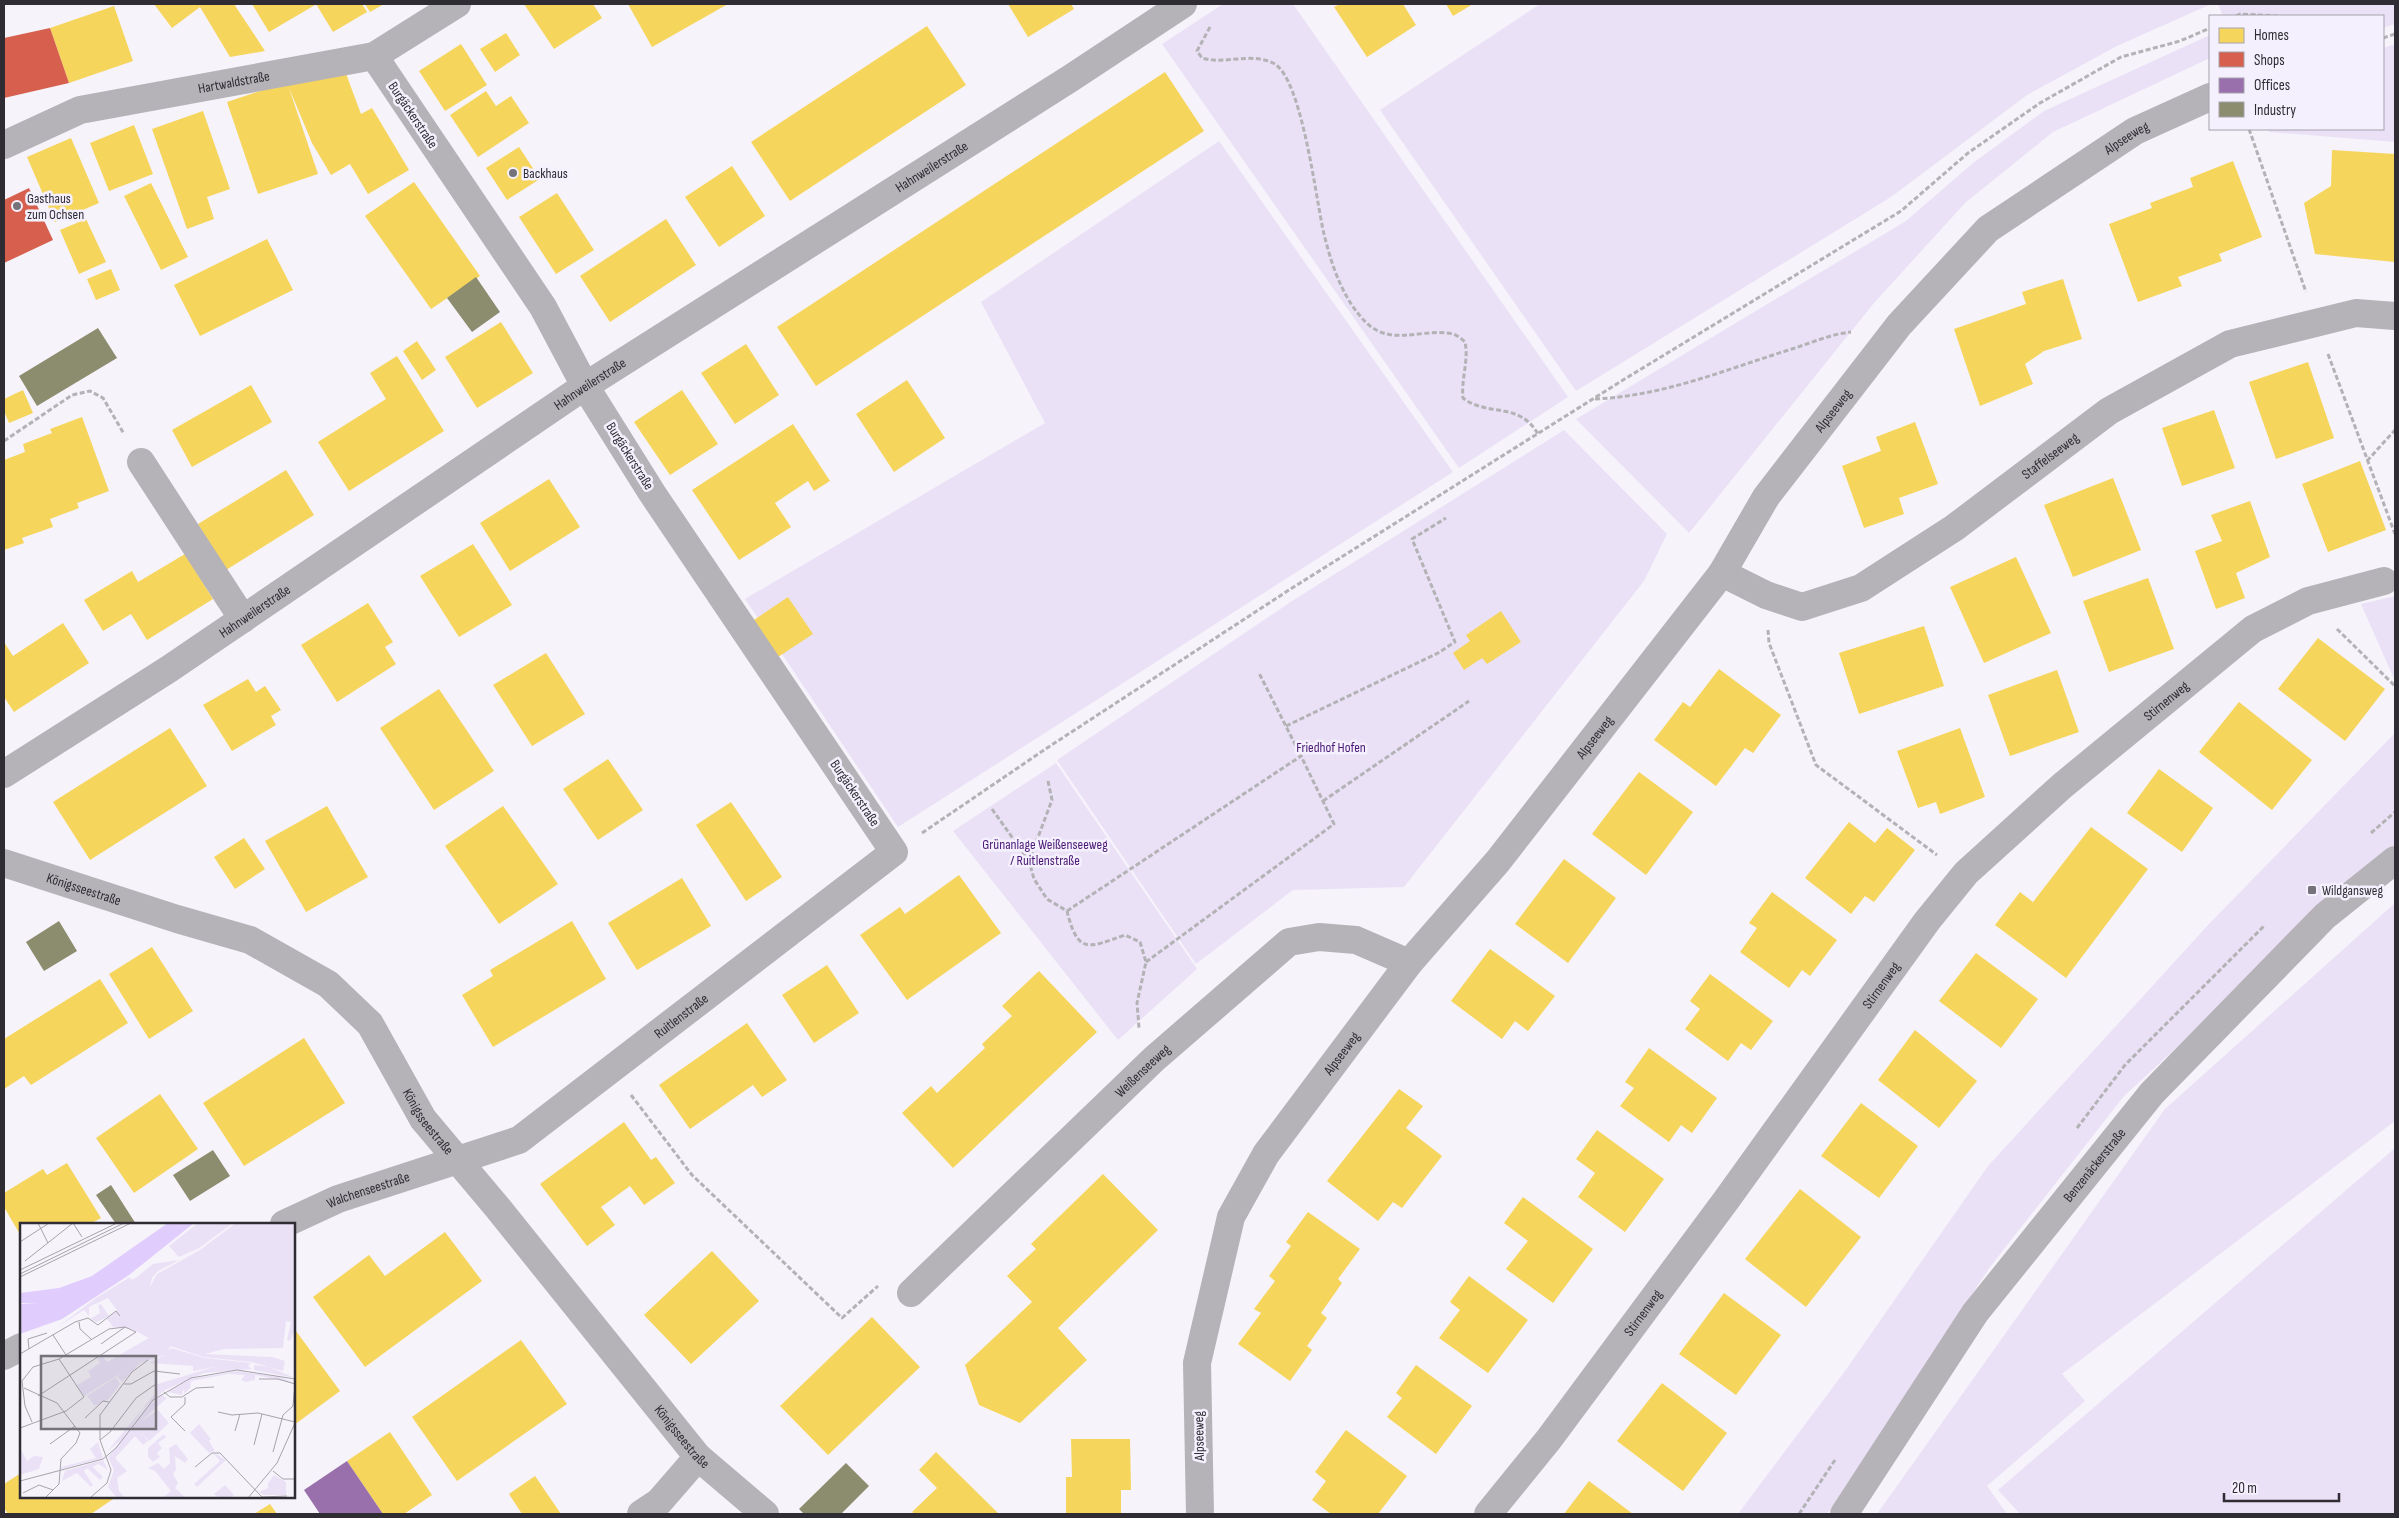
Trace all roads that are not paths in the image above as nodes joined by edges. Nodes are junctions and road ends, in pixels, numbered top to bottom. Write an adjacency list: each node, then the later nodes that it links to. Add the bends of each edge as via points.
1 (457, 4): 3 (street, Hartwaldstraße)
2 (1183, 4): 7 (street, Hahnweilerstraße)
3 (374, 56): 5 (street, Hartwaldstraße, via 80,110); 7 (street, Burgäckerstraße, via 543,307)
4 (2209, 97): 9 (street, Alpseeweg, via 2135,131 1988,229 1899,325 1766,497)
5 (4, 145)
6 (2395, 316): 9 (street, Staffelseeweg, via 2356,313 2230,344 2109,411 1954,528 1862,588 1802,607 1766,595)
7 (585, 386): 11 (street, Hahnweilerstraße); 13 (street, Burgäckerstraße, via 652,493)
8 (140, 462): 11 (street)
9 (1722, 572): 16 (street, Alpseeweg, via 1498,860)
10 (2384, 582): 26 (street, Stirnenweg, via 2308,601 2253,629 2062,786 1966,873 1927,921 1566,1415)
11 (243, 618): 12 (street, Hahnweilerstraße)
12 (4, 774)
13 (894, 852): 17 (street, Ruitlenstraße, via 519,1140)
14 (2395, 860): 27 (street, Benzenäckerstraße, via 2325,916 2152,1093 1975,1313)
15 (4, 863): 17 (street, Königsseestraße, via 250,940 328,984 370,1024 423,1118)
16 (1409, 963): 19 (street, Weißenseeweg, via 1356,940 1319,936 1288,942 1154,1058); 25 (street, Alpseeweg, via 1266,1154 1231,1217 1198,1363)
17 (456, 1160): 18 (street, Walchenseestraße, via 338,1199); 22 (street, Königsseestraße)
18 (286, 1223)
19 (911, 1293)
20 (20, 1348): 21 (street)
21 (4, 1356)
22 (698, 1457): 23 (street, via 659,1502); 24 (street, Königsseestraße)
23 (642, 1514)
24 (766, 1514)
25 (1200, 1514)
26 (1488, 1514)
27 (1844, 1514)

